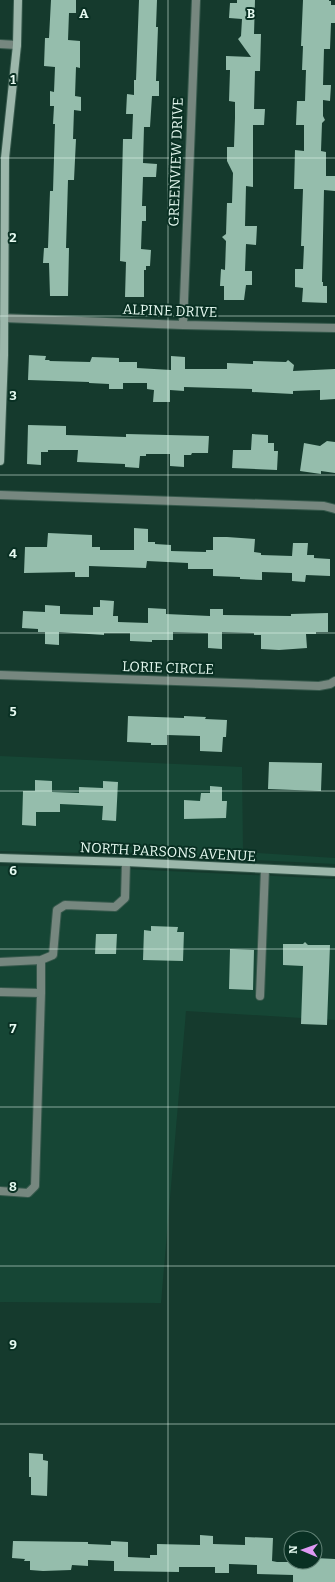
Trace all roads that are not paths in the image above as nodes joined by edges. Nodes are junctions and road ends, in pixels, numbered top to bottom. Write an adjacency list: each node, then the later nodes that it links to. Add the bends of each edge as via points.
1 (18, 0): 4 (street)
2 (196, 0): 7 (street, GREENVIEW DRIVE)
3 (0, 44): 4 (street)
4 (17, 45): 5 (street)
5 (2, 158): 6 (street)
6 (4, 318): 7 (street, ALPINE DRIVE); 9 (street)
7 (183, 325): 8 (street, ALPINE DRIVE)
8 (335, 328)
9 (0, 461)
10 (0, 495): 11 (street, via 324,506)
11 (335, 509)
12 (0, 675): 13 (street, LORIE CIRCLE, via 320,686)
13 (335, 681)
14 (0, 858): 15 (street, NORTH PARSONS AVENUE)
15 (126, 862): 16 (street, NORTH PARSONS AVENUE); 18 (street, via 125,898 115,907 65,905 57,910 53,955)
16 (265, 869): 17 (street, NORTH PARSONS AVENUE); 22 (street)
17 (335, 872)
18 (41, 960): 19 (street); 21 (street)
19 (0, 962)
20 (0, 992): 21 (street)
21 (41, 993): 23 (street, via 35,1186 28,1193)
22 (260, 996)
23 (0, 1191)

